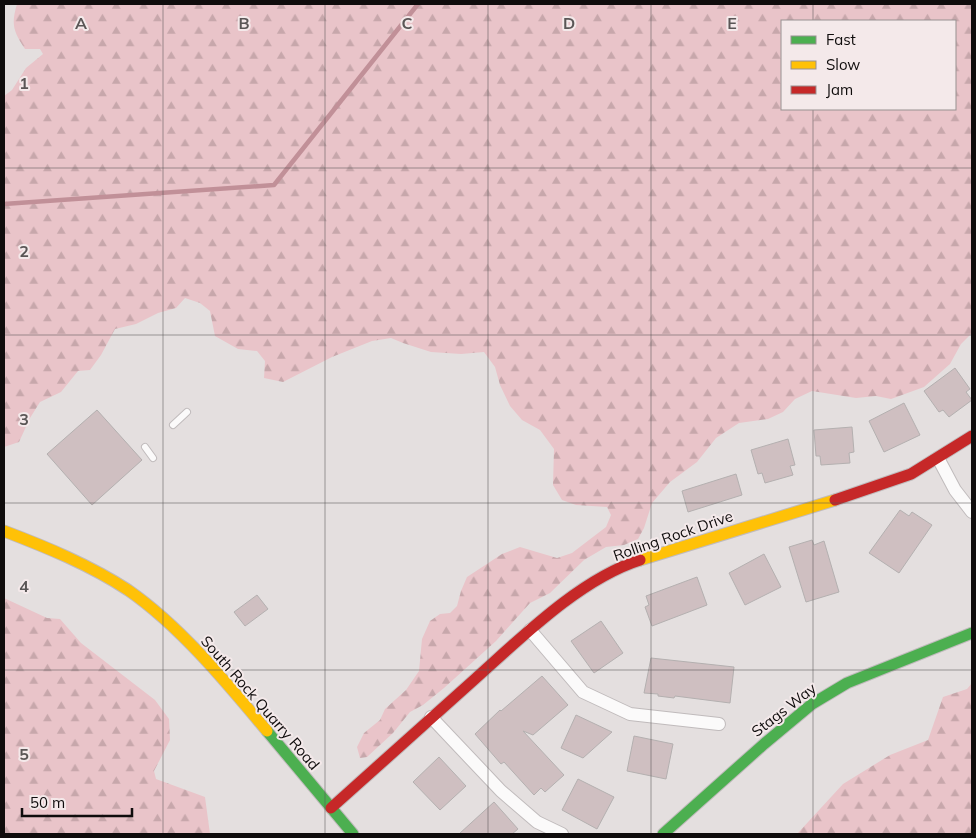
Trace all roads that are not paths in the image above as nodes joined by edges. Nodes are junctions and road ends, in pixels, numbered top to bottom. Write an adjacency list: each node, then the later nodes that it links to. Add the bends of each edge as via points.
1 (186, 412): 2 (lane)
2 (173, 425)
3 (972, 436): 6 (street, Rolling Rock Drive)
4 (145, 447): 5 (lane)
5 (153, 458)
6 (938, 458): 7 (street, via 954,490); 9 (street, Rolling Rock Drive, via 911,474 865,490 625,566 575,594)
7 (972, 512)
8 (4, 530): 13 (street, South Rock Quarry Road, via 85,566 127,590 167,622 225,681)
9 (530, 630): 11 (street, Rolling Rock Drive); 12 (street, via 583,692 630,714)
10 (972, 633): 16 (street, Stags Way, via 847,683 812,704)
11 (431, 717): 13 (street, Rolling Rock Drive); 15 (street, via 501,791 536,822)
12 (719, 724)
13 (330, 808): 14 (street, South Rock Quarry Road)
14 (353, 834)
15 (562, 834)
16 (663, 834)

